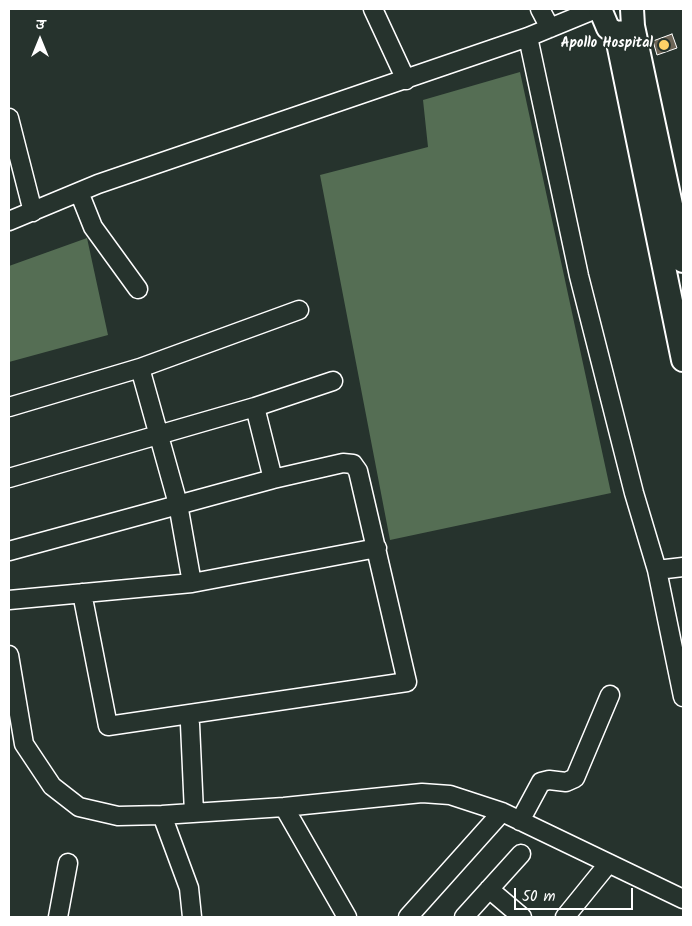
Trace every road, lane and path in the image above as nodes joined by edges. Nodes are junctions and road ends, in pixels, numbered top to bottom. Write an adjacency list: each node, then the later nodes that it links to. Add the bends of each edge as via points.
1 (373, 9): 7 (street)
2 (540, 9): 5 (street)
3 (598, 9): 4 (main road, via 608,28); 5 (street)
4 (627, 23): 12 (main road); 15 (main road)
5 (550, 28): 6 (street)
6 (528, 37): 7 (street); 27 (street, via 579,276)
7 (406, 80): 9 (street)
8 (9, 118): 10 (street)
9 (79, 192): 10 (street); 13 (street, via 93,227)
10 (33, 212): 11 (street)
11 (9, 221)
12 (683, 261)
13 (138, 289)
14 (299, 310): 16 (street)
15 (683, 360)
16 (140, 368): 18 (street); 20 (street)
17 (333, 381): 19 (street)
18 (9, 407)
19 (255, 407): 20 (street); 22 (street)
20 (160, 436): 21 (street); 23 (street)
21 (9, 478)
22 (273, 479): 23 (street); 24 (street, via 343,463 352,464 358,471)
23 (178, 504): 25 (street); 28 (street)
24 (377, 548): 28 (street); 29 (street, via 406,682 108,726)
25 (9, 551)
26 (683, 567): 27 (street)
27 (657, 570): 33 (street)
28 (192, 583): 29 (street)
29 (82, 593): 30 (street)
30 (9, 600)
31 (9, 655): 38 (street, via 24,744 52,786 79,807 118,816)
32 (610, 696): 39 (street, via 575,778 566,782 541,782)
33 (683, 697)
34 (190, 724): 37 (street)
35 (284, 807): 36 (street, via 422,793 450,795); 37 (street); 47 (street)
36 (502, 812): 39 (street); 48 (street)
37 (194, 813): 38 (street)
38 (162, 815): 46 (street, via 189,888)
39 (520, 821): 42 (street)
40 (521, 854): 43 (street)
41 (68, 863): 45 (street)
42 (608, 864): 44 (street); 51 (street)
43 (490, 889): 49 (street); 50 (street)
44 (683, 899)
45 (58, 917)
46 (192, 917)
47 (347, 917)
48 (408, 917)
49 (464, 917)
50 (522, 917)
51 (565, 917)

